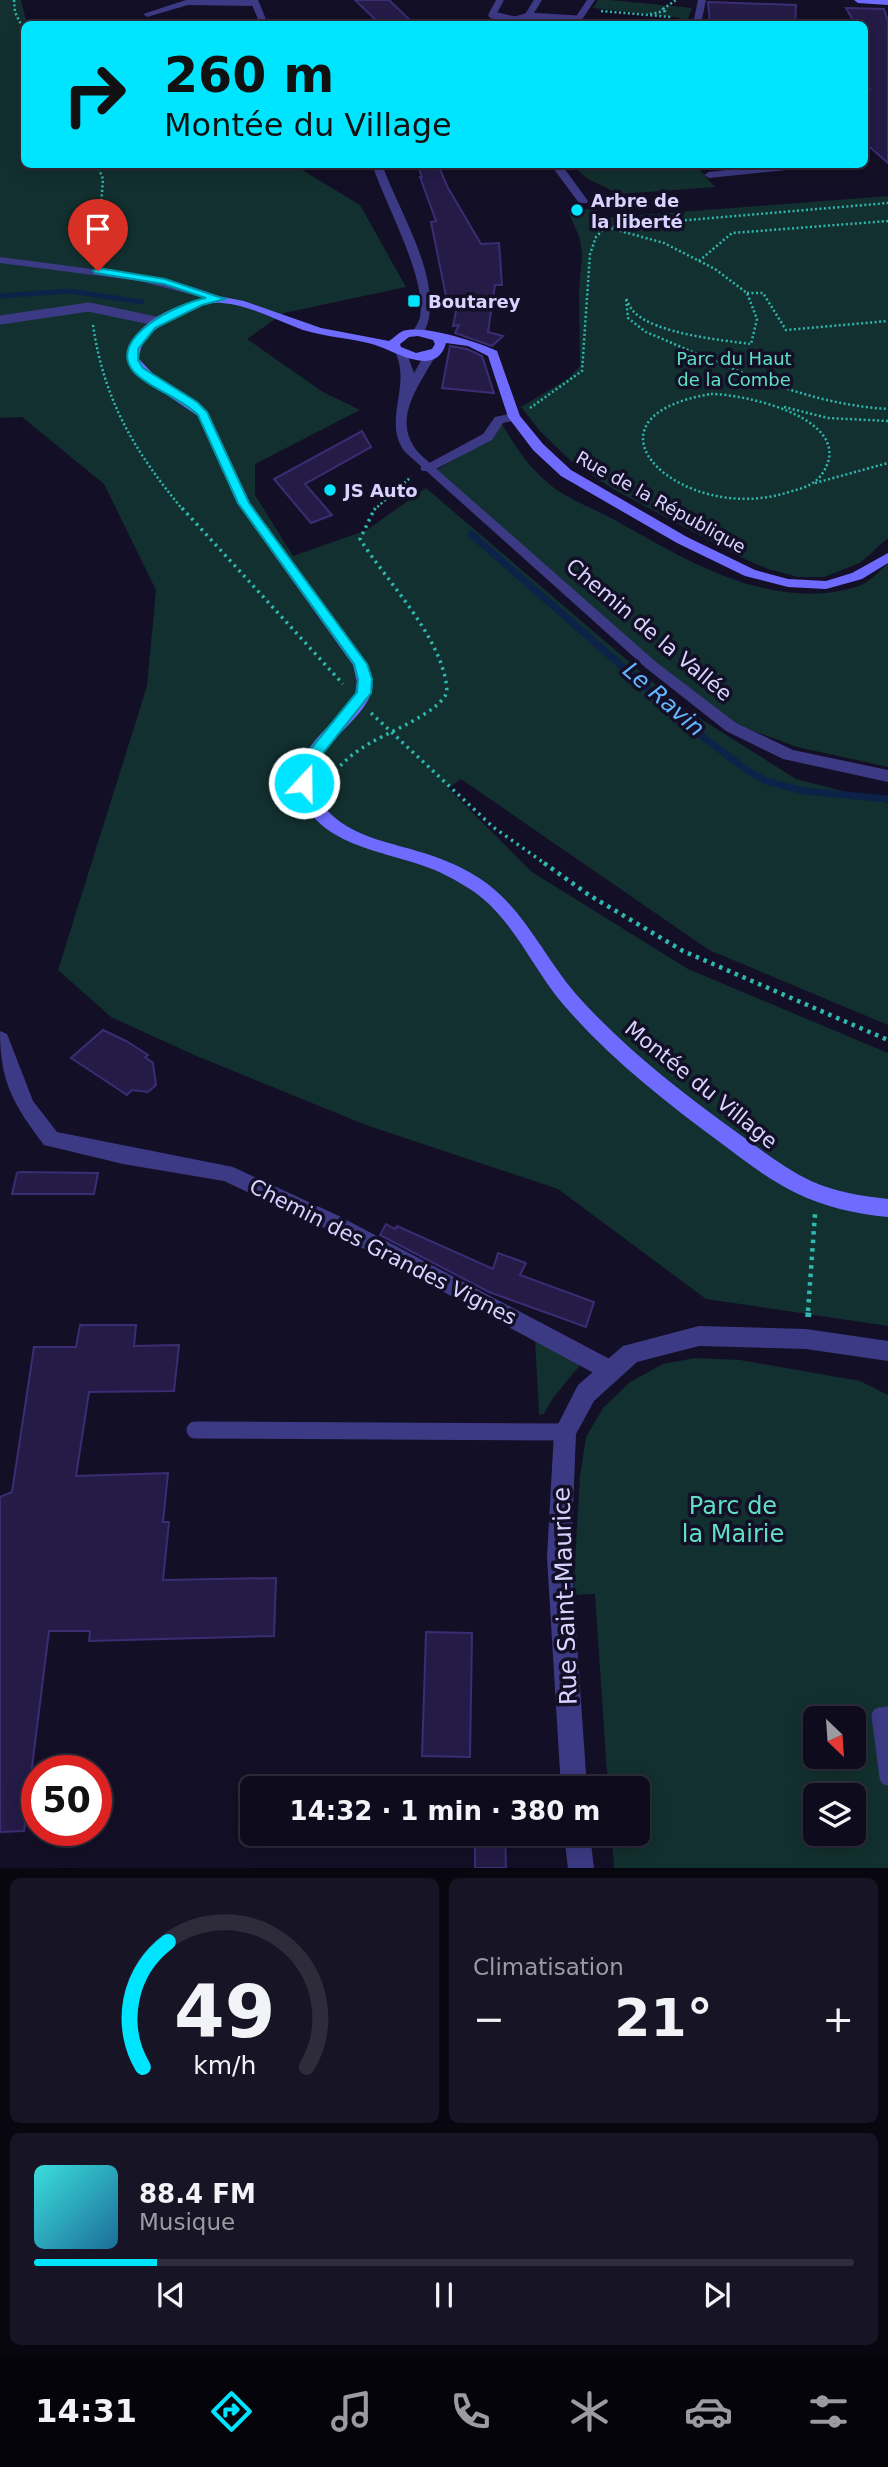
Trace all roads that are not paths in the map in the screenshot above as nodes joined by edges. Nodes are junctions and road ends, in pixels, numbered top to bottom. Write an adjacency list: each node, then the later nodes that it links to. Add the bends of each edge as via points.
1 (500, 0): 9 (lane, via 492,15 515,20)
2 (538, 0): 9 (lane)
3 (591, 0): 10 (street)
4 (702, 0): 12 (street)
5 (858, 0): 7 (main road)
6 (254, 1): 8 (street, via 188,2); 11 (street)
7 (888, 2)
8 (146, 14)
9 (528, 16): 10 (lane)
10 (579, 18)
11 (263, 21)
12 (698, 21)
13 (379, 168): 22 (street, via 421,272)
14 (558, 168): 17 (street)
15 (777, 168): 16 (street)
16 (709, 175)
17 (583, 201)
18 (0, 260): 19 (street, via 123,274)
19 (220, 299): 21 (main road, via 199,302); 23 (main road, via 292,323)
20 (0, 320): 21 (lane, via 89,307)
21 (160, 322): 30 (main road, Montée du Village, via 139,337 133,360 139,370 203,414 244,503 360,664 365,679 359,701 310,760 304,783 323,818 371,844 444,867 488,894 517,924 566,994 599,1031 687,1107 774,1170 816,1192)
22 (431, 342): 23 (main road); 23 (main road, via 415,357); 24 (street); 25 (main road, Rue de la République, via 486,357 500,378)
23 (398, 346): 24 (street, Chemin de la Vallée, via 409,373)
24 (405, 399): 26 (street, Chemin de la Vallée, via 401,427 406,446)
25 (514, 417): 26 (street, via 499,420 488,437); 27 (main road, Rue de la République, via 566,473 750,573 788,583 826,585 857,576)
26 (425, 465): 28 (street, Chemin de la Vallée, via 651,665 731,727 789,755)
27 (888, 557)
28 (888, 776)
29 (0, 1039): 32 (street, Chemin des Grandes Vignes, via 25,1105 51,1139 226,1173 332,1222)
30 (888, 1208)
31 (888, 1351): 32 (street, Rue Saint-Maurice, via 806,1339 699,1336 631,1353)
32 (611, 1371): 34 (street, Rue Saint-Maurice, via 586,1392)
33 (195, 1430): 34 (lane)
34 (565, 1432): 36 (street, Rue Saint-Maurice, via 559,1557)
35 (888, 1715): 37 (lane, via 880,1716)
36 (573, 1776)
37 (888, 1777)
38 (578, 1846): 39 (street)
39 (580, 1868)

